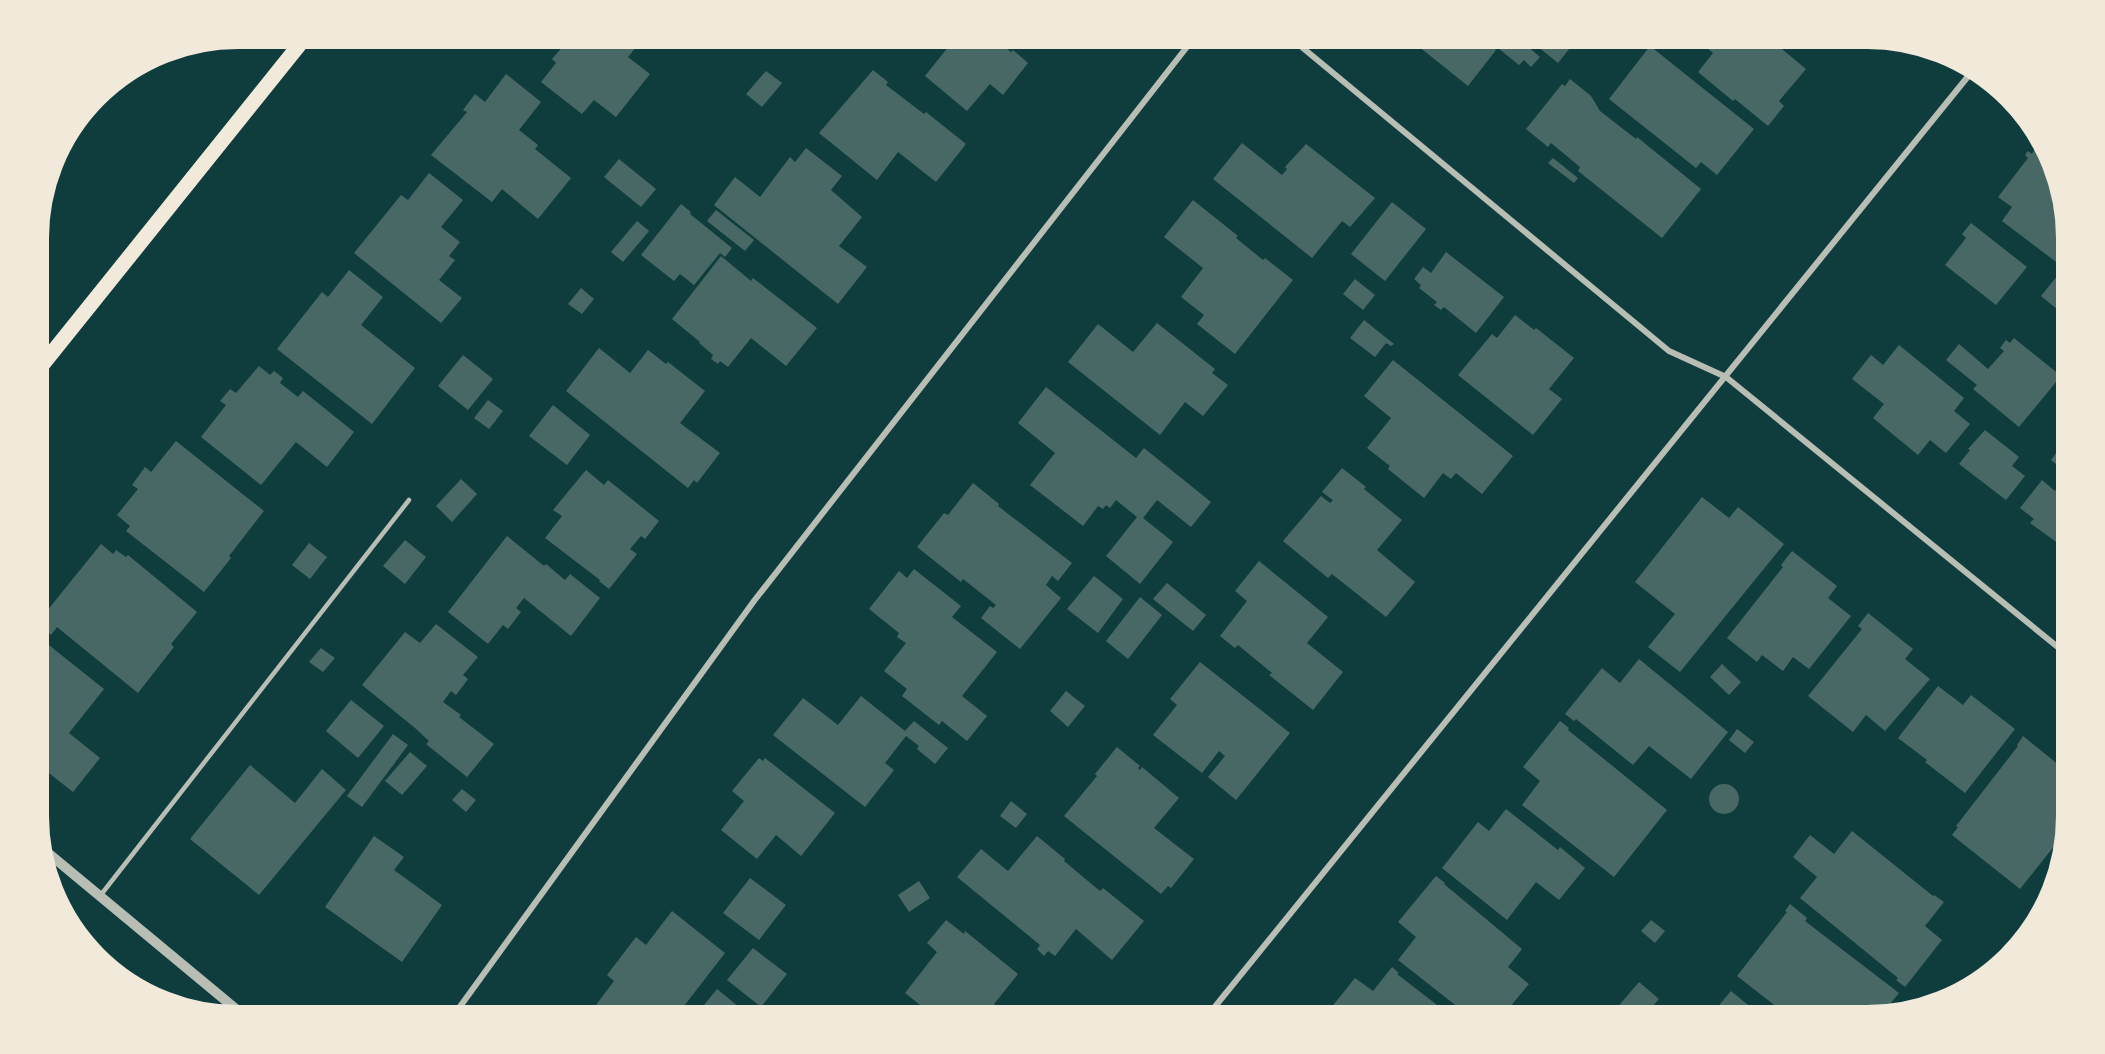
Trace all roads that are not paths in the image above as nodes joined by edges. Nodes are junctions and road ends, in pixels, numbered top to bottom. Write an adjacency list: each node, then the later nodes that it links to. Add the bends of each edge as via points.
1 (299, 45): 5 (main road)
2 (1188, 45): 12 (street, via 754,601)
3 (1299, 45): 6 (street, via 1669,351)
4 (1970, 75): 6 (street)
5 (45, 362)
6 (1726, 377): 8 (street); 13 (street)
7 (410, 500): 10 (lane)
8 (2060, 649)
9 (49, 854): 10 (street)
10 (100, 896): 11 (street)
11 (235, 1009)
12 (458, 1009)
13 (1213, 1009)

